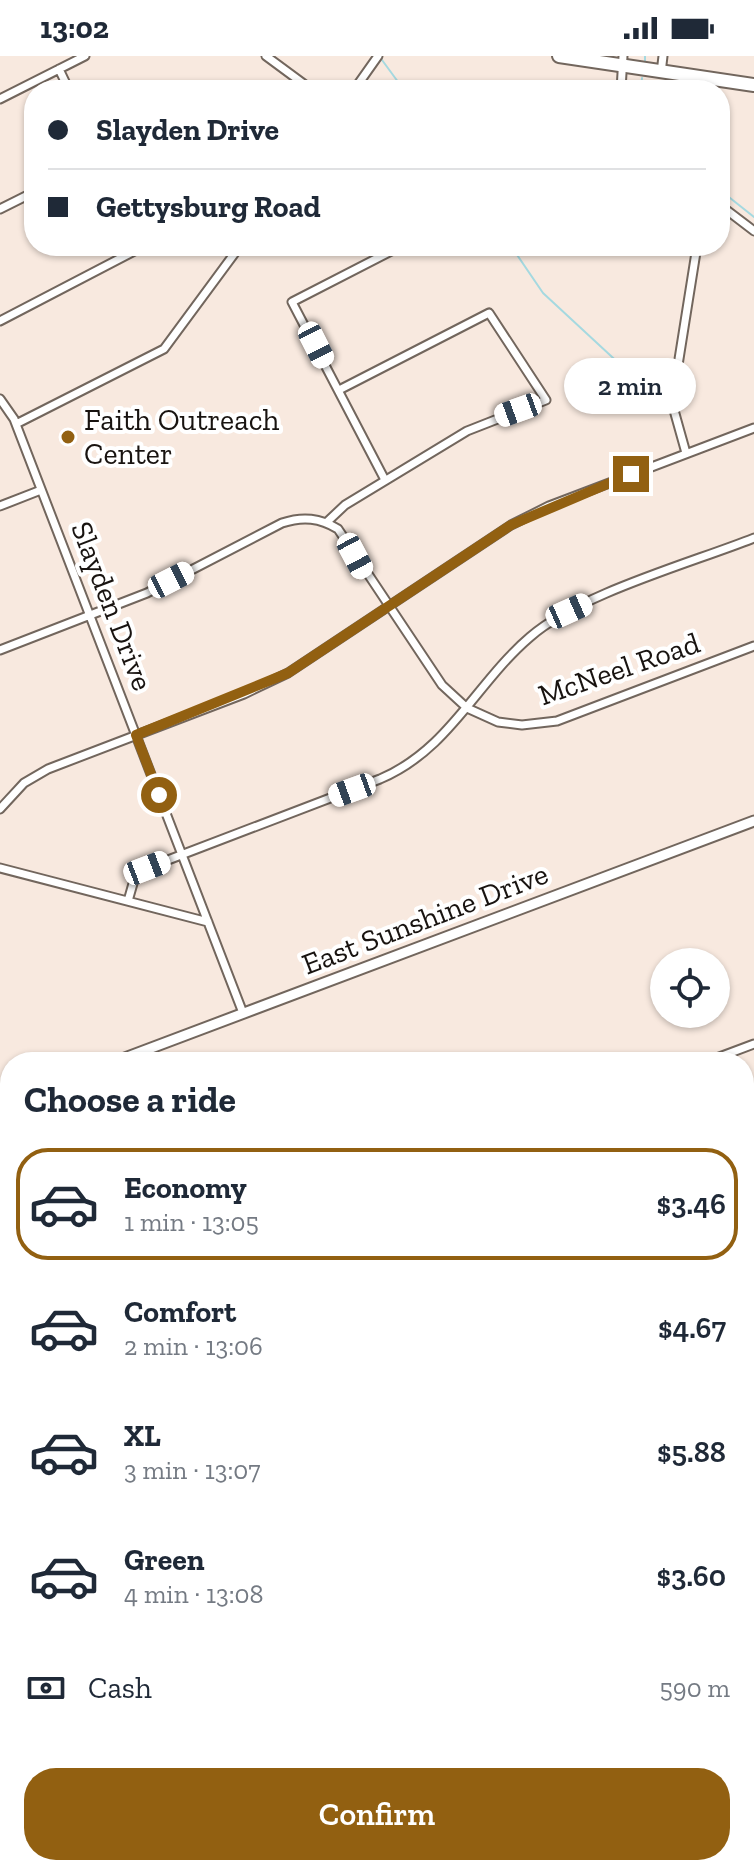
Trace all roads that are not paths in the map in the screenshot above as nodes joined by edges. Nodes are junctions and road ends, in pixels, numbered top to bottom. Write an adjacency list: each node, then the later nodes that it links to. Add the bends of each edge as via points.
1 (85, 56): 7 (street)
2 (266, 56): 11 (street)
3 (378, 56): 12 (street)
4 (562, 56): 6 (main road)
5 (663, 56): 8 (street)
6 (623, 62): 8 (main road)
7 (59, 69): 9 (street); 10 (street)
8 (661, 73): 13 (main road)
9 (37, 80)
10 (64, 80)
11 (298, 80)
12 (361, 80)
13 (715, 80)
14 (730, 82): 15 (main road)
15 (754, 85)
16 (24, 87): 17 (street)
17 (0, 99)
18 (24, 197): 19 (street)
19 (0, 209)
20 (730, 213): 21 (street)
21 (754, 231)
22 (125, 256): 26 (street)
23 (233, 256): 29 (street, via 164,349)
24 (382, 256): 27 (street, via 292,302)
25 (695, 256): 31 (street, via 672,403)
26 (0, 321)
27 (339, 390): 32 (street); 32 (street, via 489,313 546,400 467,431)
28 (0, 399): 29 (street, Slayden Drive)
29 (16, 424): 33 (street, Slayden Drive)
30 (754, 428): 31 (street)
31 (686, 453): 37 (street, via 511,525)
32 (385, 480): 35 (street)
33 (41, 490): 34 (street); 38 (street, Slayden Drive)
34 (0, 506)
35 (327, 522): 37 (street, McNeel Road, via 345,537); 38 (street, via 300,518 282,523 147,593)
36 (754, 538): 41 (street, via 569,611 531,636)
37 (388, 608): 41 (street, McNeel Road, via 433,675); 42 (street, via 278,679)
38 (90, 616): 40 (street); 42 (street, Slayden Drive)
39 (754, 646): 41 (street, McNeel Road, via 548,723 498,722)
40 (0, 650)
41 (467, 708): 45 (street, via 432,748 393,774)
42 (136, 735): 43 (street, via 36,775); 45 (street, Slayden Drive)
43 (0, 809)
44 (754, 821): 49 (street, East Sunshine Drive)
45 (182, 854): 47 (street, via 142,871); 48 (street, Slayden Drive)
46 (0, 868): 47 (street)
47 (128, 901): 48 (street)
48 (208, 922): 49 (street, Slayden Drive)
49 (243, 1013): 51 (street, East Sunshine Drive)
50 (754, 1044): 52 (street)
51 (140, 1052)
52 (733, 1052)

